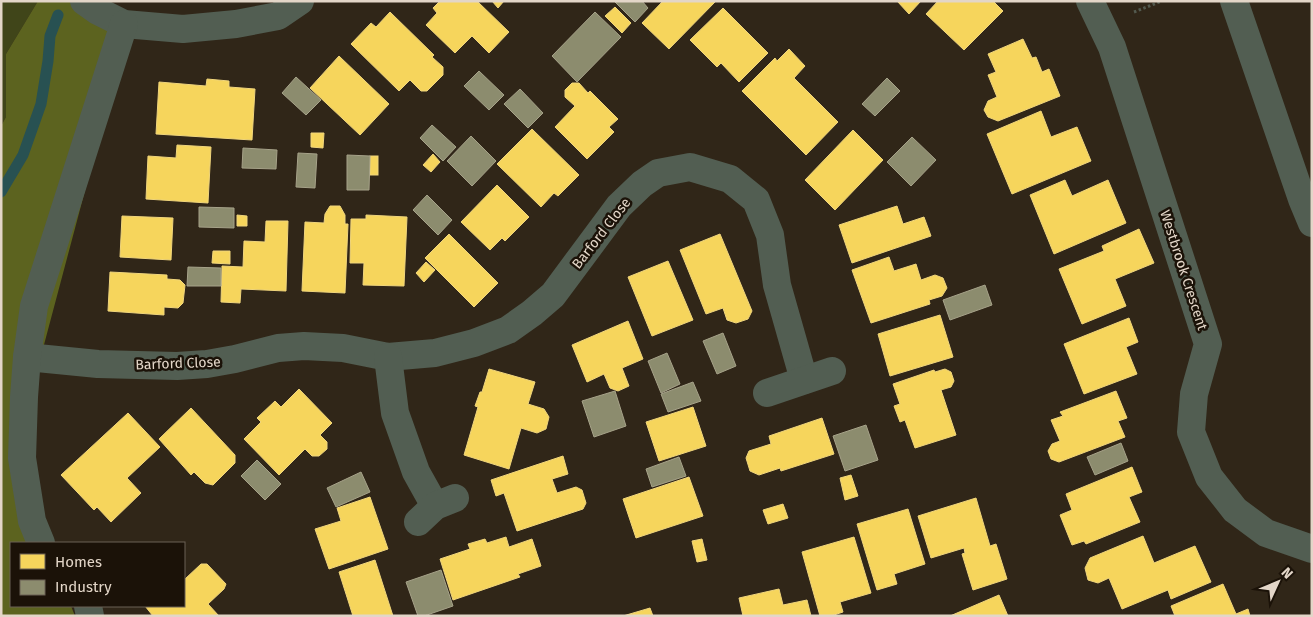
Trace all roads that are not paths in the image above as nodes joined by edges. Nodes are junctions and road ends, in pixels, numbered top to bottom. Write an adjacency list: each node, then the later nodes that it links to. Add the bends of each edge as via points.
1 (84, 1): 5 (street)
2 (300, 1): 5 (street, via 278,16 236,24 183,29)
3 (1090, 1): 14 (street, Westbrook Crescent, via 1112,47 1208,344 1194,394 1191,432 1209,478 1235,510 1266,533)
4 (1234, 1): 6 (street)
5 (124, 24): 7 (street, via 34,306)
6 (1312, 223)
7 (27, 357): 8 (street, Barford Close, via 98,364 177,366 207,364 278,348 304,346 343,348); 13 (street, via 22,458 32,521)
8 (388, 357): 10 (street, Barford Close, via 435,353 474,344 508,330 553,295 619,206 642,184 658,173 690,167 730,179 756,200 770,235 777,285); 12 (street, via 395,413 416,472)
9 (832, 371): 10 (street)
10 (804, 380): 11 (street)
11 (767, 393)
12 (436, 509)
13 (41, 542)
14 (1311, 550)

